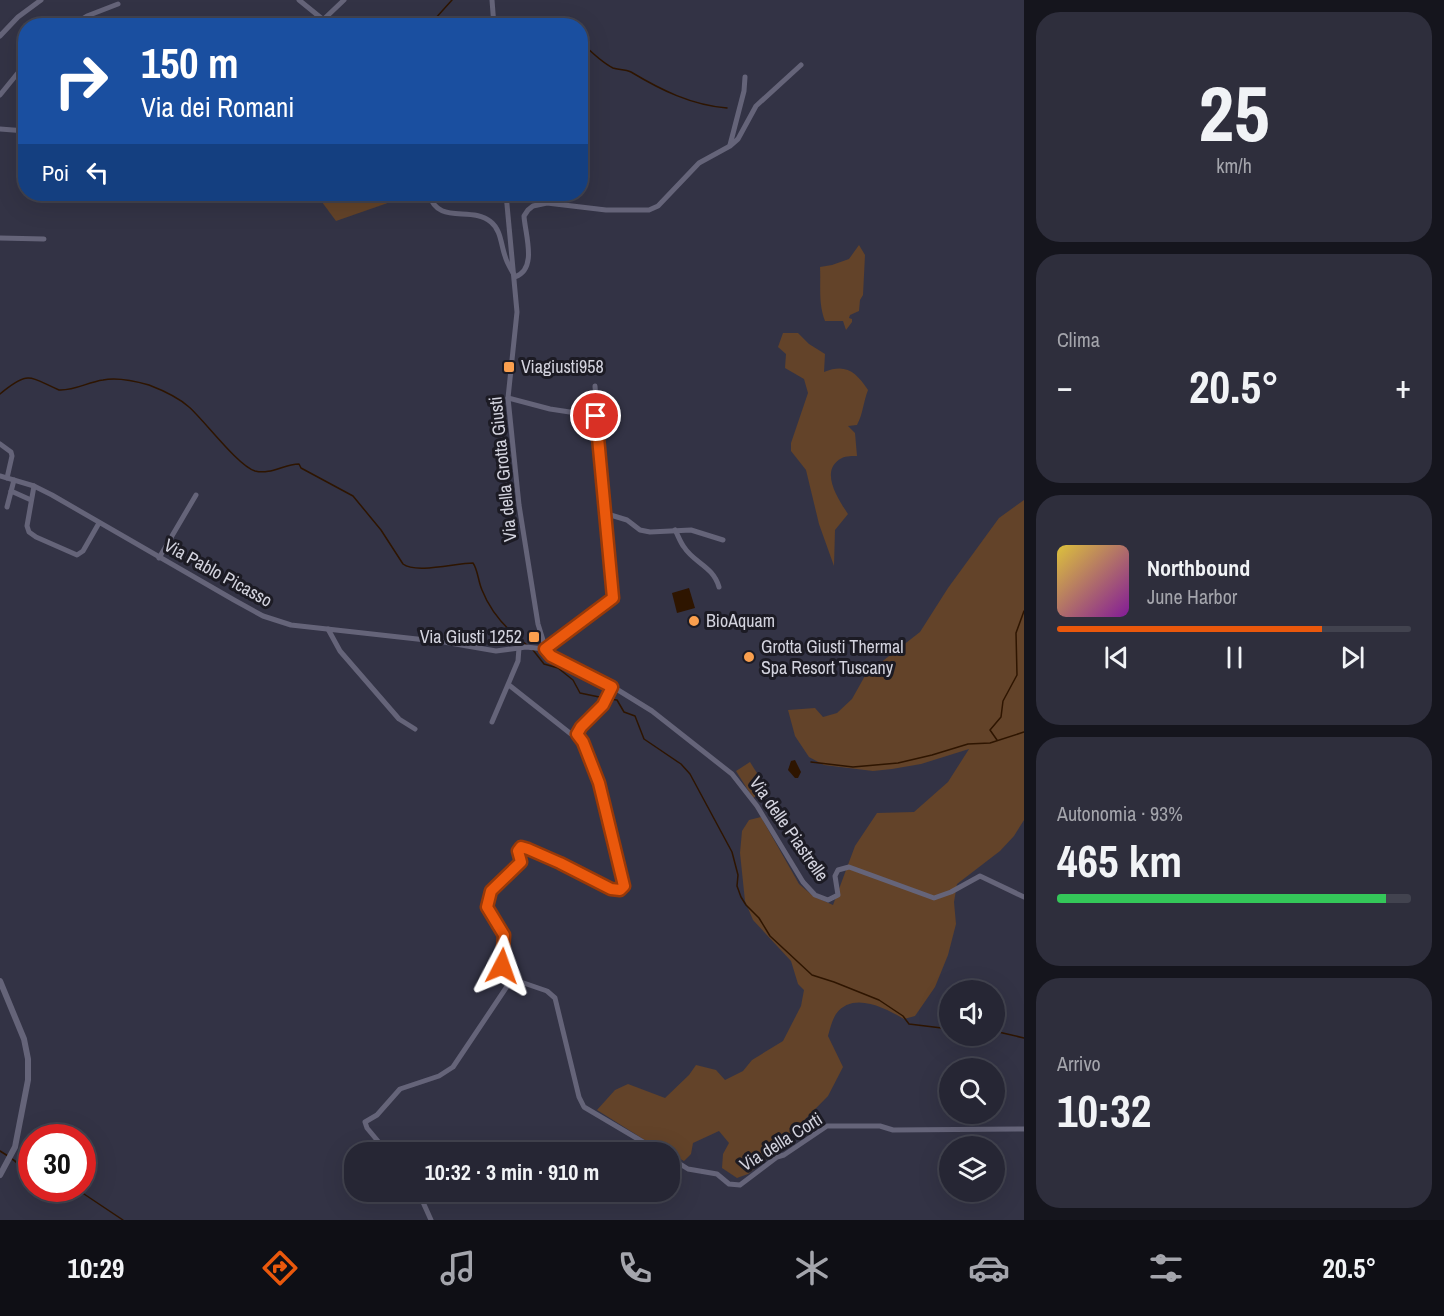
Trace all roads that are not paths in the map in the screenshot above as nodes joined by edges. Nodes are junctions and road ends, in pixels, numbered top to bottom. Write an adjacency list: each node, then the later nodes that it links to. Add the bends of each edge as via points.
1 (40, 0): 6 (street)
2 (299, 0): 8 (street)
3 (344, 0): 9 (street)
4 (492, 0): 10 (street)
5 (118, 4): 7 (street)
6 (20, 18)
7 (84, 18)
8 (323, 18)
9 (325, 18)
10 (493, 18)
11 (18, 20): 12 (street)
12 (0, 36)
13 (801, 65): 19 (street, via 756,106)
14 (18, 73): 16 (street)
15 (745, 77): 19 (street)
16 (0, 95)
17 (0, 129): 18 (street)
18 (18, 130)
19 (730, 146): 24 (street, via 699,163 658,206 649,210 585,209 547,203 533,206 524,216 527,267)
20 (432, 201): 24 (street, via 441,211 479,216 492,223)
21 (507, 201): 24 (street, Via della Grotta Giusti)
22 (0, 238): 23 (street)
23 (44, 239)
24 (515, 277): 26 (street, Via della Grotta Giusti, via 517,323)
25 (595, 386): 27 (street)
26 (508, 398): 27 (street); 45 (street, Via della Grotta Giusti, via 519,506 539,633)
27 (596, 416): 37 (street)
28 (0, 444): 30 (street, via 11,452)
29 (0, 476): 30 (street, Via Pablo Picasso)
30 (7, 478): 31 (street, Via Pablo Picasso)
31 (14, 480): 32 (street, Via Pablo Picasso); 33 (street)
32 (34, 486): 35 (street); 38 (street, Via Pablo Picasso)
33 (11, 491): 35 (street); 36 (street)
34 (196, 495): 41 (street)
35 (31, 500): 38 (street, via 29,532 74,555 83,551)
36 (7, 507)
37 (604, 513): 39 (street, via 627,520 640,530); 45 (street, via 613,598)
38 (99, 523): 41 (street, Via Pablo Picasso)
39 (675, 530): 40 (street, via 691,530); 42 (street, via 684,549 717,578)
40 (723, 540)
41 (159, 558): 43 (street, Via Pablo Picasso, via 263,616 291,625)
42 (719, 587)
43 (328, 629): 44 (street, Via Pablo Picasso, via 496,651); 49 (street, via 340,651 399,719)
44 (519, 648): 45 (street, Via Pablo Picasso); 46 (street)
45 (545, 649): 47 (street, via 551,656)
46 (509, 685): 48 (street); 50 (street)
47 (612, 687): 50 (street, via 603,705); 51 (street, Via delle Piastrelle, via 652,711 732,774 814,895 828,900 838,895 835,876 838,870 849,867 934,898 980,876)
48 (492, 722)
49 (415, 729)
50 (577, 734): 52 (street, via 599,783 624,886 611,889 528,849 519,849 521,862 491,891 487,907 504,935 502,966)
51 (1024, 897)
52 (512, 979): 55 (street, via 453,1067 400,1089 377,1115 365,1122); 56 (street, via 547,991 555,998 584,1107)
53 (0, 981): 58 (street, via 28,1059 19,1133)
54 (1024, 1129): 57 (street, Via della Corti, via 827,1126 735,1186 722,1177)
55 (379, 1142)
56 (643, 1142)
57 (680, 1164)
58 (0, 1175)
59 (423, 1202): 60 (street)
60 (431, 1220)

